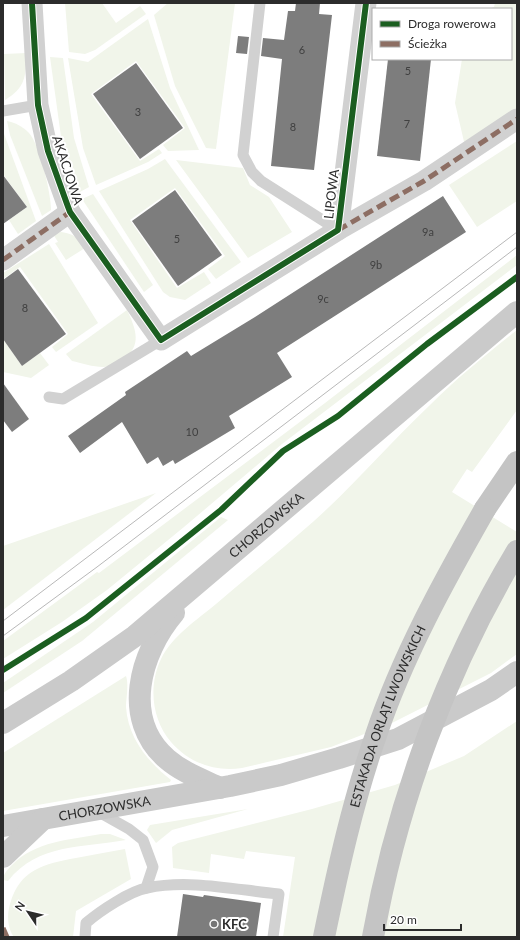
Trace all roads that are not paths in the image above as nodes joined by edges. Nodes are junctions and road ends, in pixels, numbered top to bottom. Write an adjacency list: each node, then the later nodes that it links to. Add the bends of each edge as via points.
1 (32, 3): 4 (street, AKACJOWA)
2 (260, 3): 8 (lane, via 243,155 252,172 261,181)
3 (366, 3): 8 (street, LIPOWA)
4 (38, 105): 5 (lane); 7 (street, AKACJOWA, via 48,151)
5 (3, 111)
6 (517, 119): 8 (street, LIPOWA, via 424,181)
7 (70, 212): 9 (street, AKACJOWA); 11 (street, AKACJOWA)
8 (338, 230): 11 (street, LIPOWA)
9 (3, 260)
10 (517, 312): 15 (main road, CHORZOWSKA)
11 (161, 340): 12 (lane, via 64,399)
12 (50, 397)
13 (517, 462): 28 (main road, ESTAKADA ORLĄT LWOWSKICH, bridge, via 485,509 438,592 405,662 376,734 344,842)
14 (517, 551): 29 (main road, bridge, via 466,645 440,705 417,768 390,858)
15 (203, 578): 17 (main road, CHORZOWSKA, via 135,636); 20 (main road, via 154,641 140,684 140,709 152,742 165,757 194,777)
16 (517, 672): 20 (main road, CHORZOWSKA, via 491,690 398,739 281,775)
17 (71, 681): 18 (main road); 19 (main road, CHORZOWSKA)
18 (3, 706)
19 (3, 723)
20 (220, 788): 21 (main road, CHORZOWSKA)
21 (93, 809): 22 (main road, CHORZOWSKA); 25 (lane, via 129,829 142,840 153,867)
22 (43, 819): 23 (main road, CHORZOWSKA); 24 (main road)
23 (3, 826)
24 (3, 857)
25 (146, 888): 26 (lane, via 103,909 86,922); 27 (lane, via 180,884 279,894)
26 (85, 937)
27 (273, 937)
28 (324, 937)
29 (373, 937)

